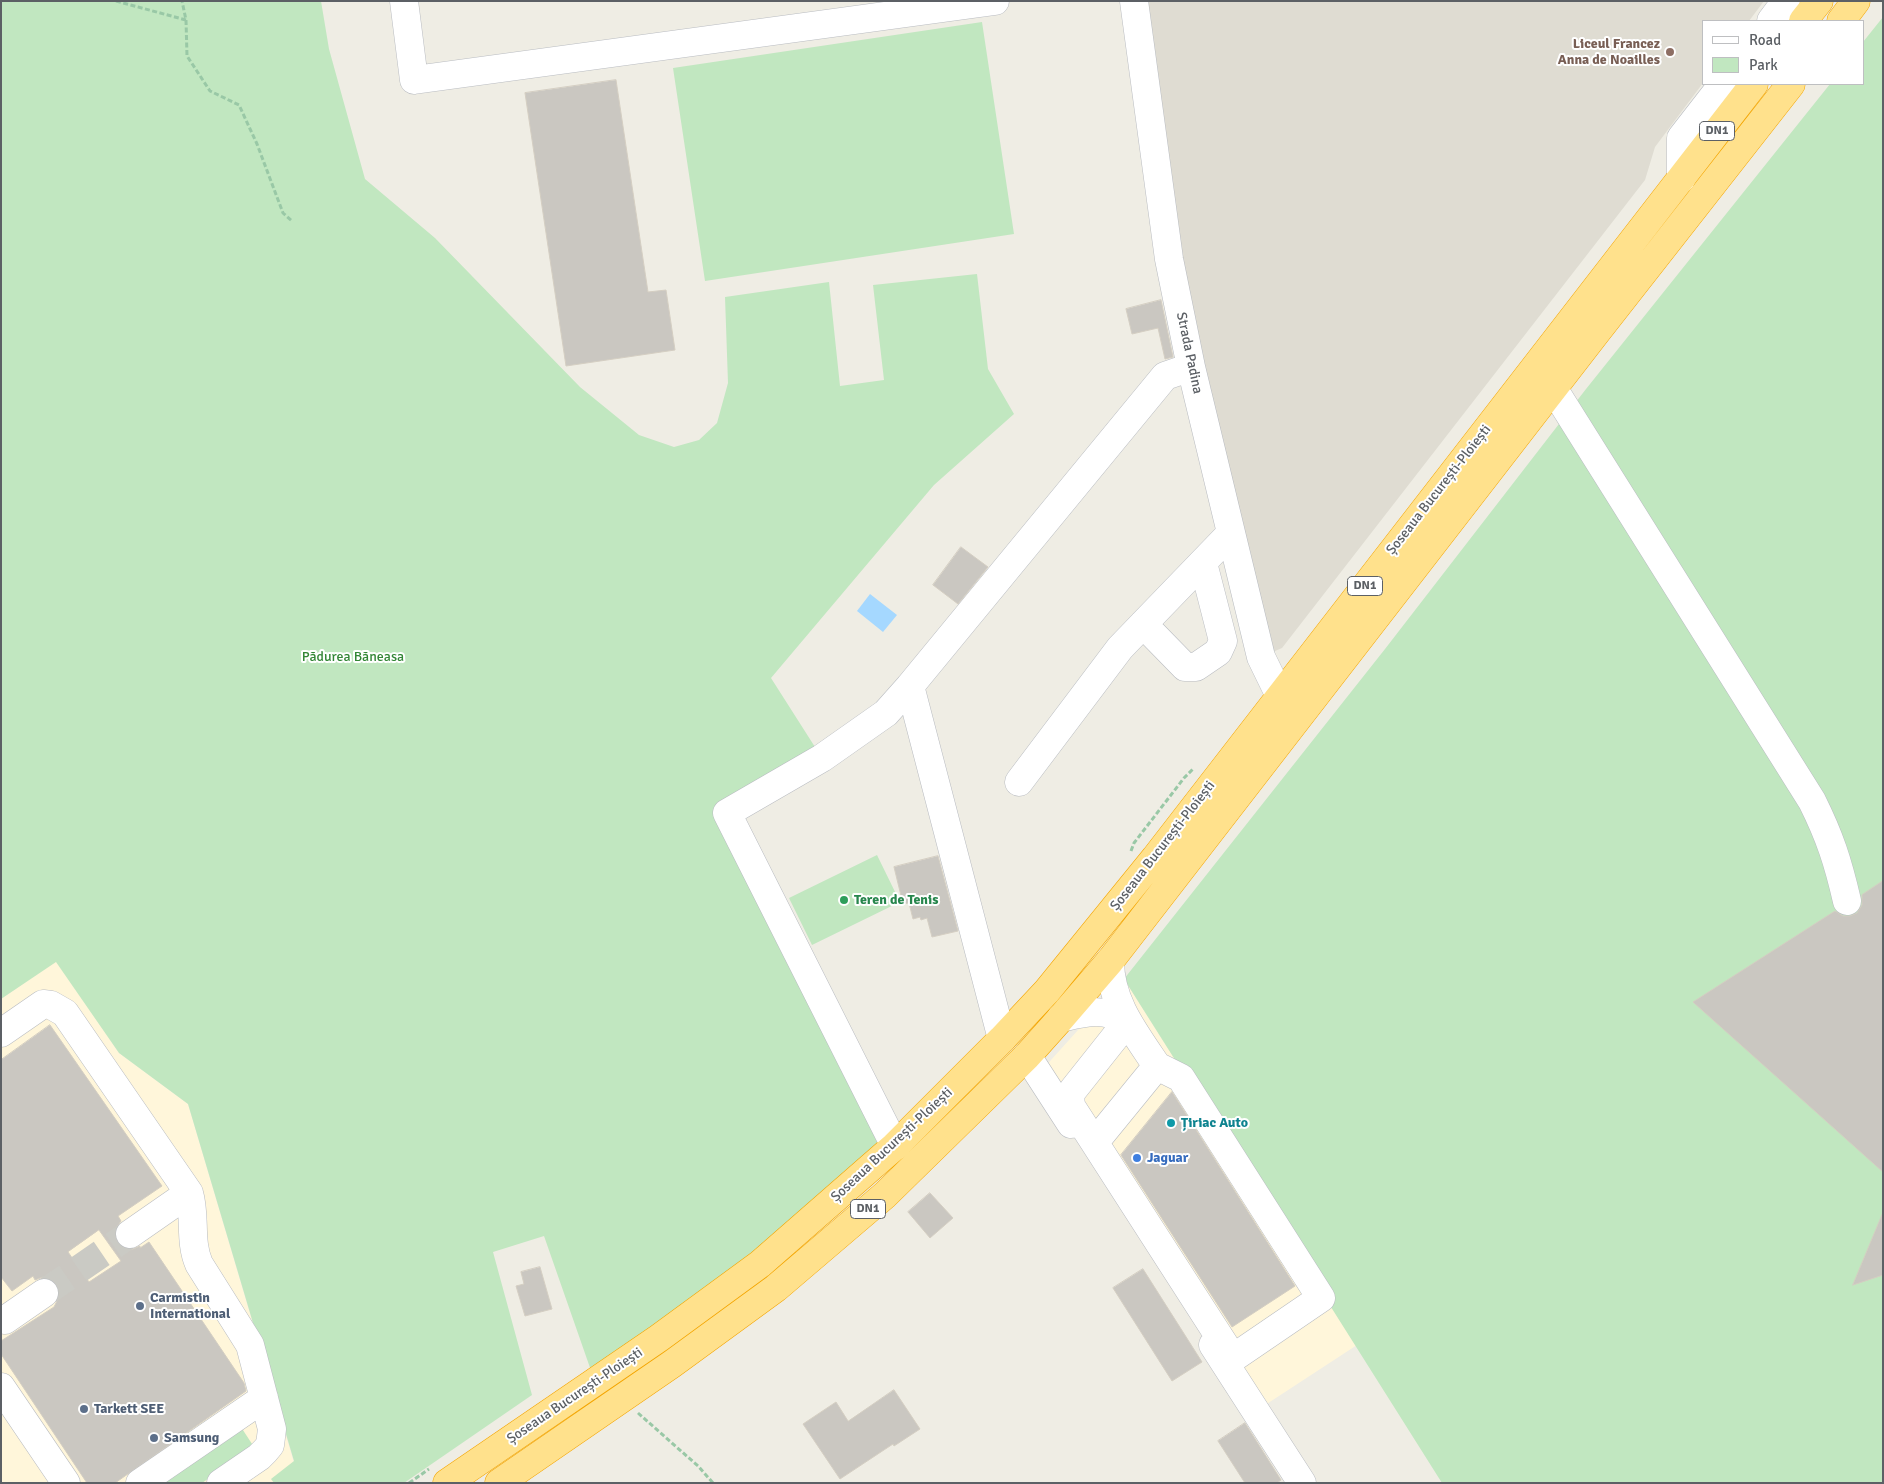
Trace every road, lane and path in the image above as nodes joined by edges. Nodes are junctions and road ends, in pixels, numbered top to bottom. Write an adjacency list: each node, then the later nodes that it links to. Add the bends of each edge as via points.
1 (116, 1): 9 (path)
2 (182, 1): 9 (path)
3 (404, 1): 4 (street, via 414,80)
4 (994, 1)
5 (1134, 1): 18 (street, Strada Padina, via 1169,259)
6 (1786, 1): 10 (street)
7 (1819, 1): 11 (highway)
8 (1856, 1): 12 (highway)
9 (186, 20): 17 (path, via 187,56 210,91 239,104 283,213)
10 (1772, 20)
11 (1804, 20)
12 (1842, 20)
13 (1722, 85): 16 (street, via 1681,138)
14 (1753, 85): 16 (highway, Șoseaua București-Ploiești / DN1)
15 (1790, 85): 19 (highway, Șoseaua București-Ploiești / DN1)
16 (1680, 179): 24 (highway, Șoseaua București-Ploiești / DN1)
17 (292, 220)
18 (1191, 367): 20 (street, Strada Padina); 23 (street, via 1165,376)
19 (1553, 388): 28 (street, via 1812,801 1837,857); 29 (highway, Șoseaua București-Ploiești / DN1)
20 (1231, 533): 21 (street); 24 (street, Strada Padina, via 1261,657)
21 (1203, 563): 22 (street); 22 (street, via 1223,641 1218,652 1196,667 1185,667)
22 (1144, 624): 26 (street, via 1120,648)
23 (910, 686): 33 (street); 37 (street, via 886,713 822,758 727,813)
24 (1280, 696): 33 (highway, Șoseaua București-Ploiești / DN1, via 1155,858 1047,991)
25 (1196, 766): 27 (path, via 1134,844)
26 (1019, 782)
27 (1128, 857)
28 (1847, 901)
29 (1110, 961): 30 (highway, Șoseaua București-Ploiești / DN1); 31 (street, via 1111,984)
30 (1061, 1018): 31 (street, via 1099,1012 1117,1015); 34 (highway, Șoseaua București-Ploiești / DN1)
31 (1128, 1022): 35 (street); 36 (street, via 1070,1096 1071,1106)
32 (1, 1033): 38 (street, via 44,1004 64,1013)
33 (1002, 1039): 37 (highway, Șoseaua București-Ploiești / DN1)
34 (1027, 1056): 44 (highway, Șoseaua București-Ploiești / DN1, via 885,1195 776,1288); 52 (street)
35 (1157, 1066): 36 (street); 36 (street, via 1182,1078 1321,1298 1233,1358)
36 (1095, 1142)
37 (895, 1146): 45 (highway, Șoseaua București-Ploiești / DN1, via 760,1264 660,1338)
38 (189, 1193): 39 (street); 43 (street, via 195,1255 250,1345)
39 (130, 1234)
40 (44, 1293): 41 (street)
41 (3, 1319)
42 (1, 1387): 46 (street)
43 (264, 1398): 47 (street); 48 (street, via 272,1429 270,1445 259,1457)
44 (622, 1398): 50 (highway, Șoseaua București-Ploiești / DN1); 51 (path, via 698,1466)
45 (440, 1475): 49 (path)
46 (66, 1483)
47 (140, 1483)
48 (221, 1483)
49 (409, 1483)
50 (499, 1483)
51 (712, 1483)
52 (1302, 1483)

